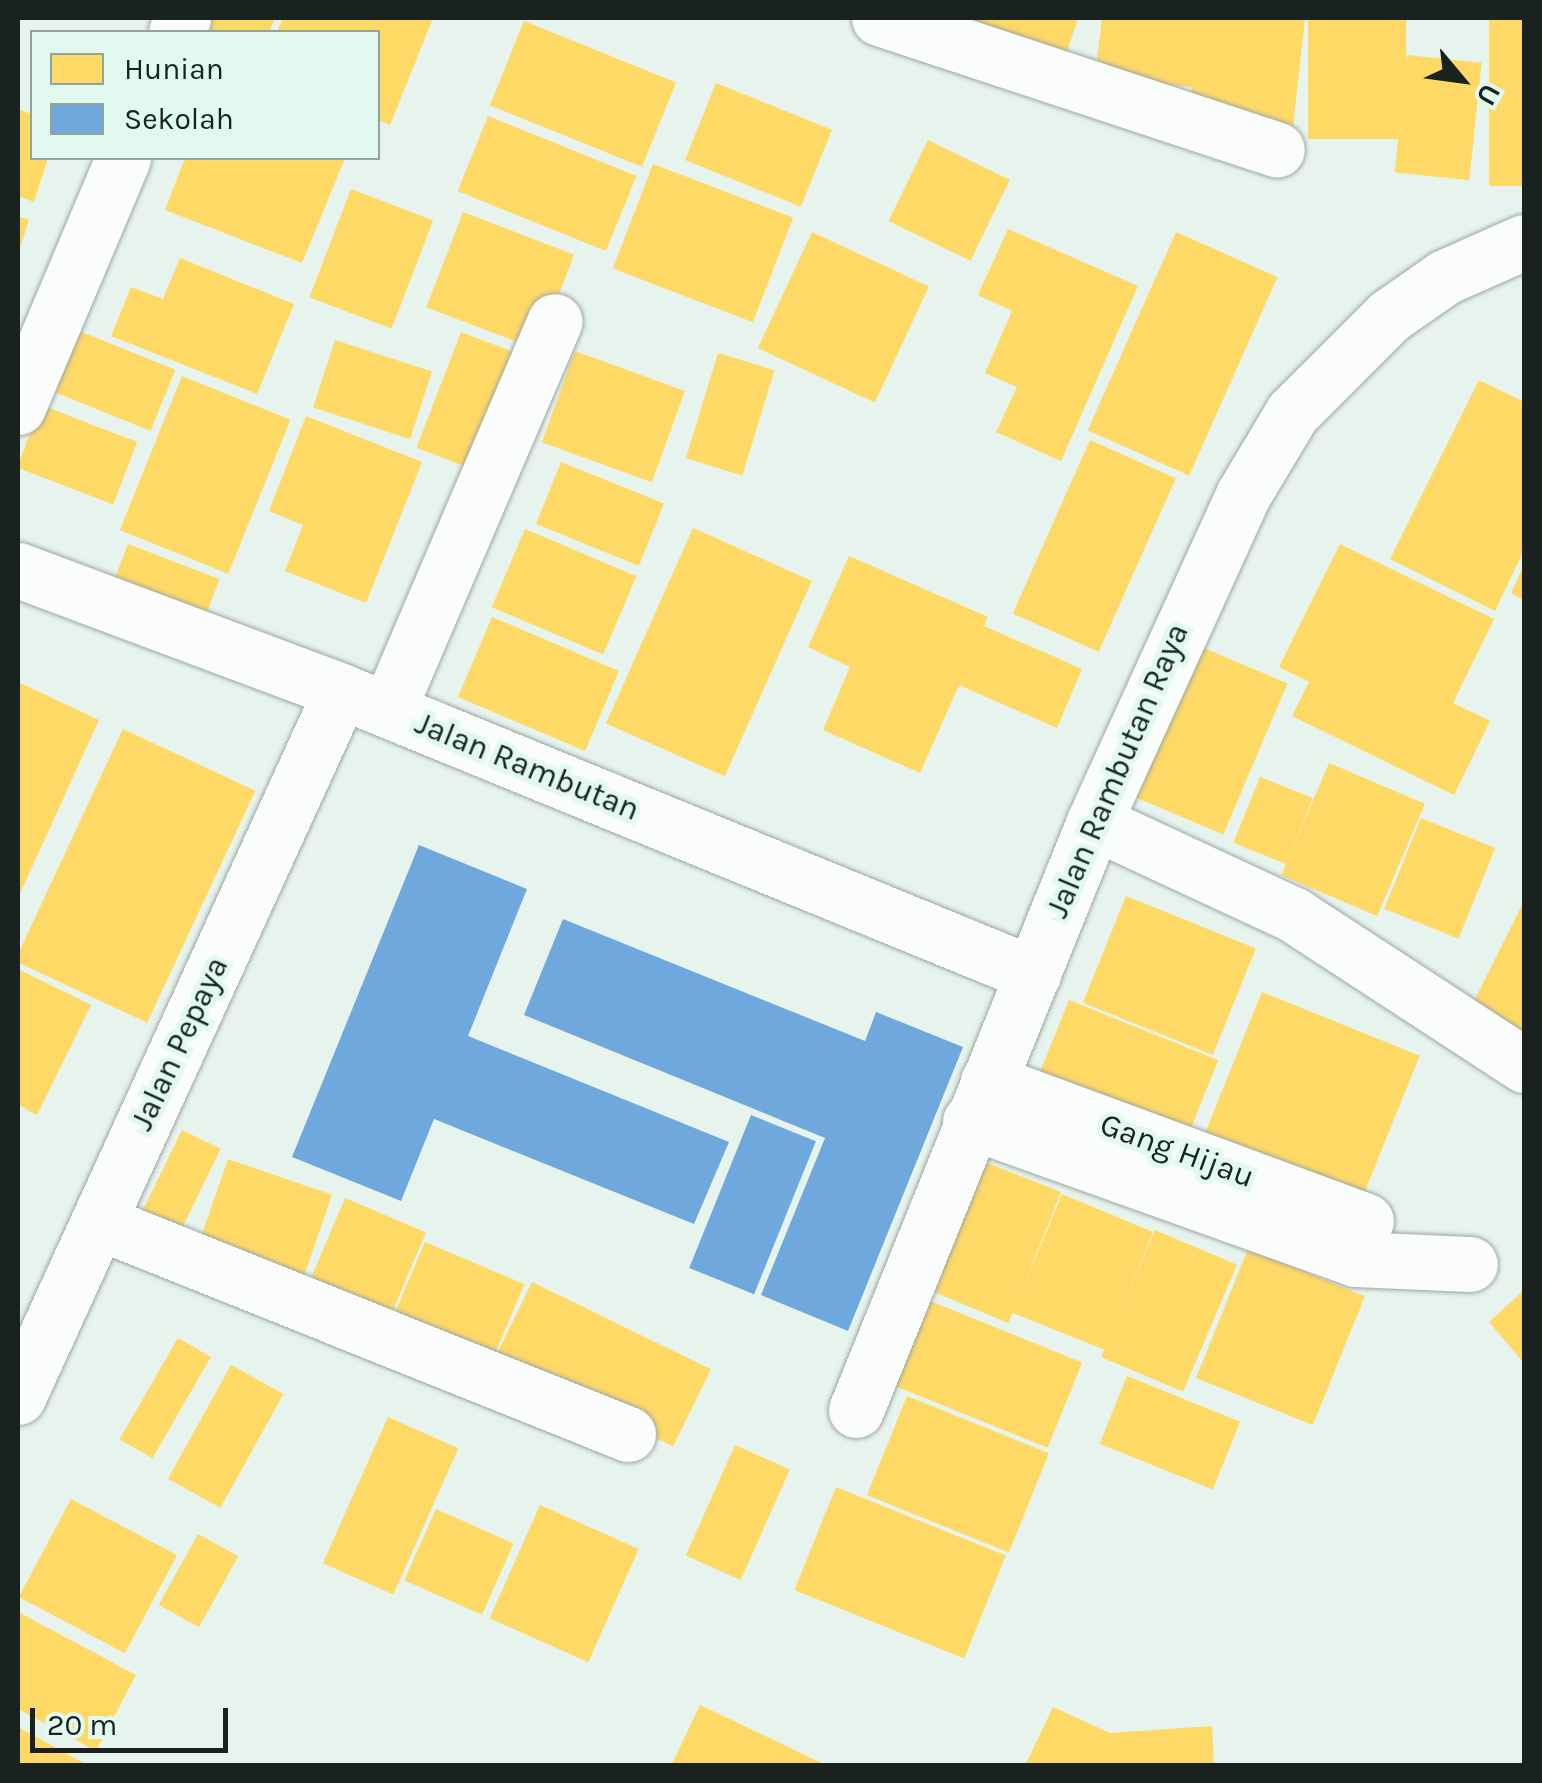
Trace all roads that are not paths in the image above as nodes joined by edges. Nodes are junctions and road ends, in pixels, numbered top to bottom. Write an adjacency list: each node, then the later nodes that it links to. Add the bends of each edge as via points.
1 (879, 18): 2 (street)
2 (1277, 150)
3 (122, 160): 6 (street)
4 (1524, 242): 9 (street, Jalan Rambutan Raya, via 1445,277 1388,316 1292,413 1198,583)
5 (555, 321): 8 (street, Jalan Pepaya)
6 (18, 406)
7 (18, 570): 8 (street, Jalan Rambutan)
8 (365, 701): 10 (street, Jalan Rambutan); 14 (street, Jalan Pepaya)
9 (1094, 822): 10 (street, Jalan Rambutan Raya); 11 (street, via 1294,915)
10 (1033, 974): 12 (street, Jalan Rambutan Raya)
11 (1524, 1065)
12 (979, 1101): 13 (street, Gang Hijau); 15 (street, via 1355,1259); 17 (street, Jalan Rambutan Raya)
13 (1366, 1221)
14 (98, 1222): 16 (street, Jalan Pepaya); 18 (street)
15 (1470, 1264)
16 (18, 1397)
17 (856, 1410)
18 (628, 1434)

